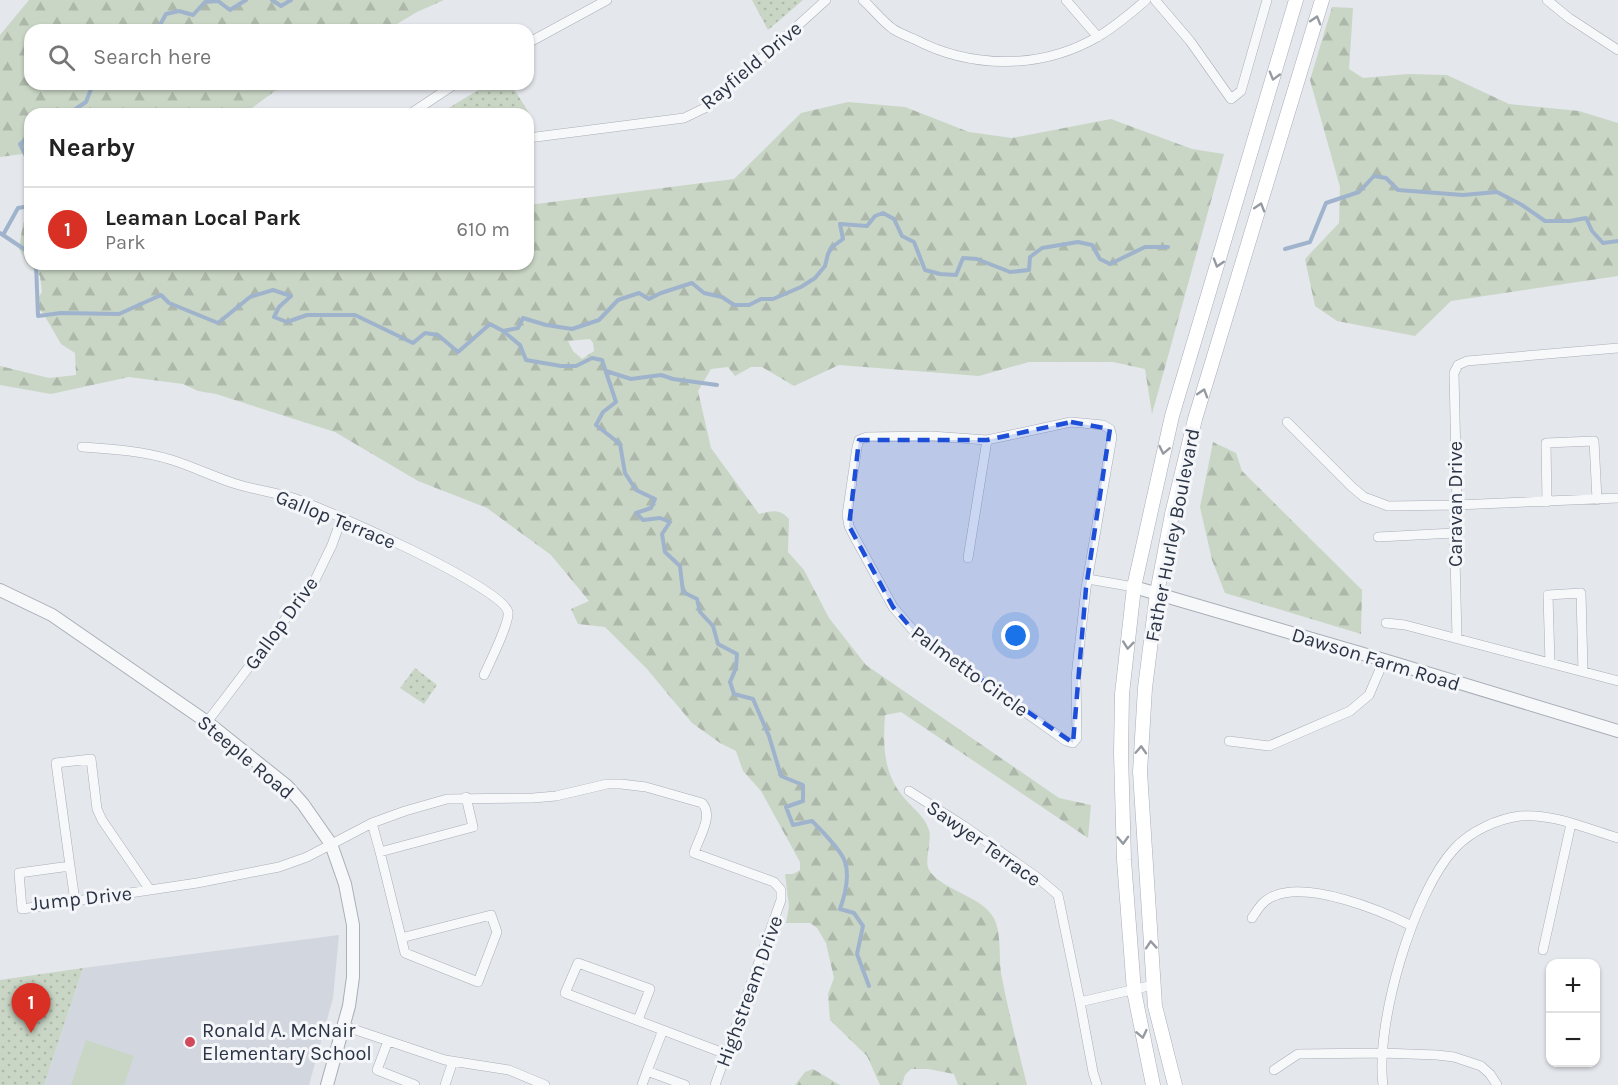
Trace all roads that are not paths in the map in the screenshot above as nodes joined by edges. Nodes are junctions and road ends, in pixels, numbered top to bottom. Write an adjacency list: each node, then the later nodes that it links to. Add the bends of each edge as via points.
1 (607, 0): 12 (street)
2 (826, 0): 16 (street, Rayfield Drive, via 709,105 684,118)
3 (863, 0): 11 (street, via 894,29 925,46 983,62 1024,61 1062,53)
4 (1066, 0): 11 (street)
5 (1146, 0): 11 (street)
6 (1155, 0): 7 (street, via 1231,99 1242,91)
7 (1267, 0)
8 (1296, 0): 30 (main road, Father Hurley Boulevard, one-way to 30, via 1172,416)
9 (1322, 0): 32 (main road, Father Hurley Boulevard, one-way to 9, via 1196,418)
10 (1547, 0): 13 (street)
11 (1098, 37)
12 (534, 40)
13 (1618, 50)
14 (445, 90): 15 (street)
15 (419, 108)
16 (534, 137)
17 (1618, 348): 24 (street, Caravan Drive, via 1467,361 1458,365 1454,373)
18 (1287, 422): 24 (street, via 1364,497 1388,506)
19 (987, 440): 28 (street); 29 (street, Palmetto Circle, via 1071,422 1110,429 1112,437); 29 (street, Palmetto Circle, via 931,436 859,440 847,515 849,526 893,607 918,636 1073,743 1077,738 1076,677)
20 (82, 447): 25 (street, Gallop Terrace, via 133,450 172,460)
21 (1618, 498): 22 (street)
22 (1597, 500): 23 (street); 23 (street, via 1594,441 1558,442 1546,443)
23 (1548, 502): 24 (street)
24 (1457, 505): 26 (street, Caravan Drive)
25 (342, 517): 38 (street, Gallop Terrace, via 386,537 502,603 508,611 507,621); 40 (street, Gallop Drive, via 315,579)
26 (1454, 533): 27 (street); 34 (street, Caravan Drive)
27 (1378, 537)
28 (968, 558)
29 (1088, 579): 30 (street)
30 (1134, 587): 32 (street, Dawson Farm Road); 58 (main road, Father Hurley Boulevard, one-way to 58, via 1122,694 1121,753)
31 (0, 590): 40 (street, Steeple Road, via 52,615)
32 (1157, 593): 35 (street, Dawson Farm Road); 57 (main road, Father Hurley Boulevard, one-way to 32, via 1140,772)
33 (1386, 623): 34 (street)
34 (1457, 638): 36 (street)
35 (1384, 660): 41 (street, Dawson Farm Road); 42 (street, via 1369,695 1350,711 1269,746)
36 (1550, 663): 37 (street); 37 (street, via 1548,595 1581,593)
37 (1583, 671): 39 (street)
38 (484, 675)
39 (1618, 681)
40 (207, 722): 48 (street, Steeple Road, via 287,786)
41 (1618, 731)
42 (1229, 741)
43 (909, 791): 59 (street, Sawyer Terrace, via 1058,895)
44 (466, 797): 45 (street, Highstream Drive, via 433,802); 49 (street, via 473,827); 65 (street, Highstream Drive, via 533,798 621,784 702,802 708,815 694,853 774,882 781,890 781,900)
45 (372, 823): 48 (street, Highstream Drive); 49 (street)
46 (1571, 824): 47 (street); 54 (street, via 1548,817 1520,816 1473,833 1442,864); 56 (street)
47 (1618, 838)
48 (331, 844): 51 (street, Jump Drive, via 279,867); 61 (street, Steeple Road, via 345,884 353,925 353,978)
49 (380, 852): 55 (street)
50 (70, 866): 51 (street, Jump Drive, via 56,763 91,759 102,820); 52 (street); 52 (street, Jump Drive, via 19,873 22,909)
51 (150, 890): 52 (street, Jump Drive)
52 (75, 901)
53 (1252, 918): 54 (street, via 1263,902 1299,892 1350,900)
54 (1412, 926): 64 (street, via 1391,995)
55 (401, 938): 55 (street, via 405,953 478,982 497,932 491,915)
56 (1543, 950)
57 (1153, 985): 58 (street); 78 (main road, Father Hurley Boulevard)
58 (1134, 991): 59 (street); 77 (main road, Father Hurley Boulevard, one-way to 77)
59 (1080, 1002): 76 (street, Sawyer Terrace)
60 (638, 1020): 60 (street, via 566,993 578,963 650,988); 62 (street)
61 (344, 1026): 63 (street); 69 (street, Steeple Road)
62 (663, 1030): 65 (street); 68 (street)
63 (388, 1041): 66 (street); 70 (street, via 377,1070)
64 (1382, 1053): 67 (street, via 1298,1054); 79 (street); 80 (street, via 1455,1057 1481,1066)
65 (726, 1054): 75 (street, Highstream Drive)
66 (453, 1061): 71 (street); 72 (street, via 509,1070)
67 (1274, 1070)
68 (647, 1071): 73 (street); 74 (street)
69 (327, 1085)
70 (415, 1085)
71 (445, 1085)
72 (545, 1085)
73 (642, 1085)
74 (685, 1085)
75 (715, 1085)
76 (1097, 1085)
77 (1153, 1085)
78 (1175, 1085)
79 (1383, 1085)
80 (1497, 1085)

